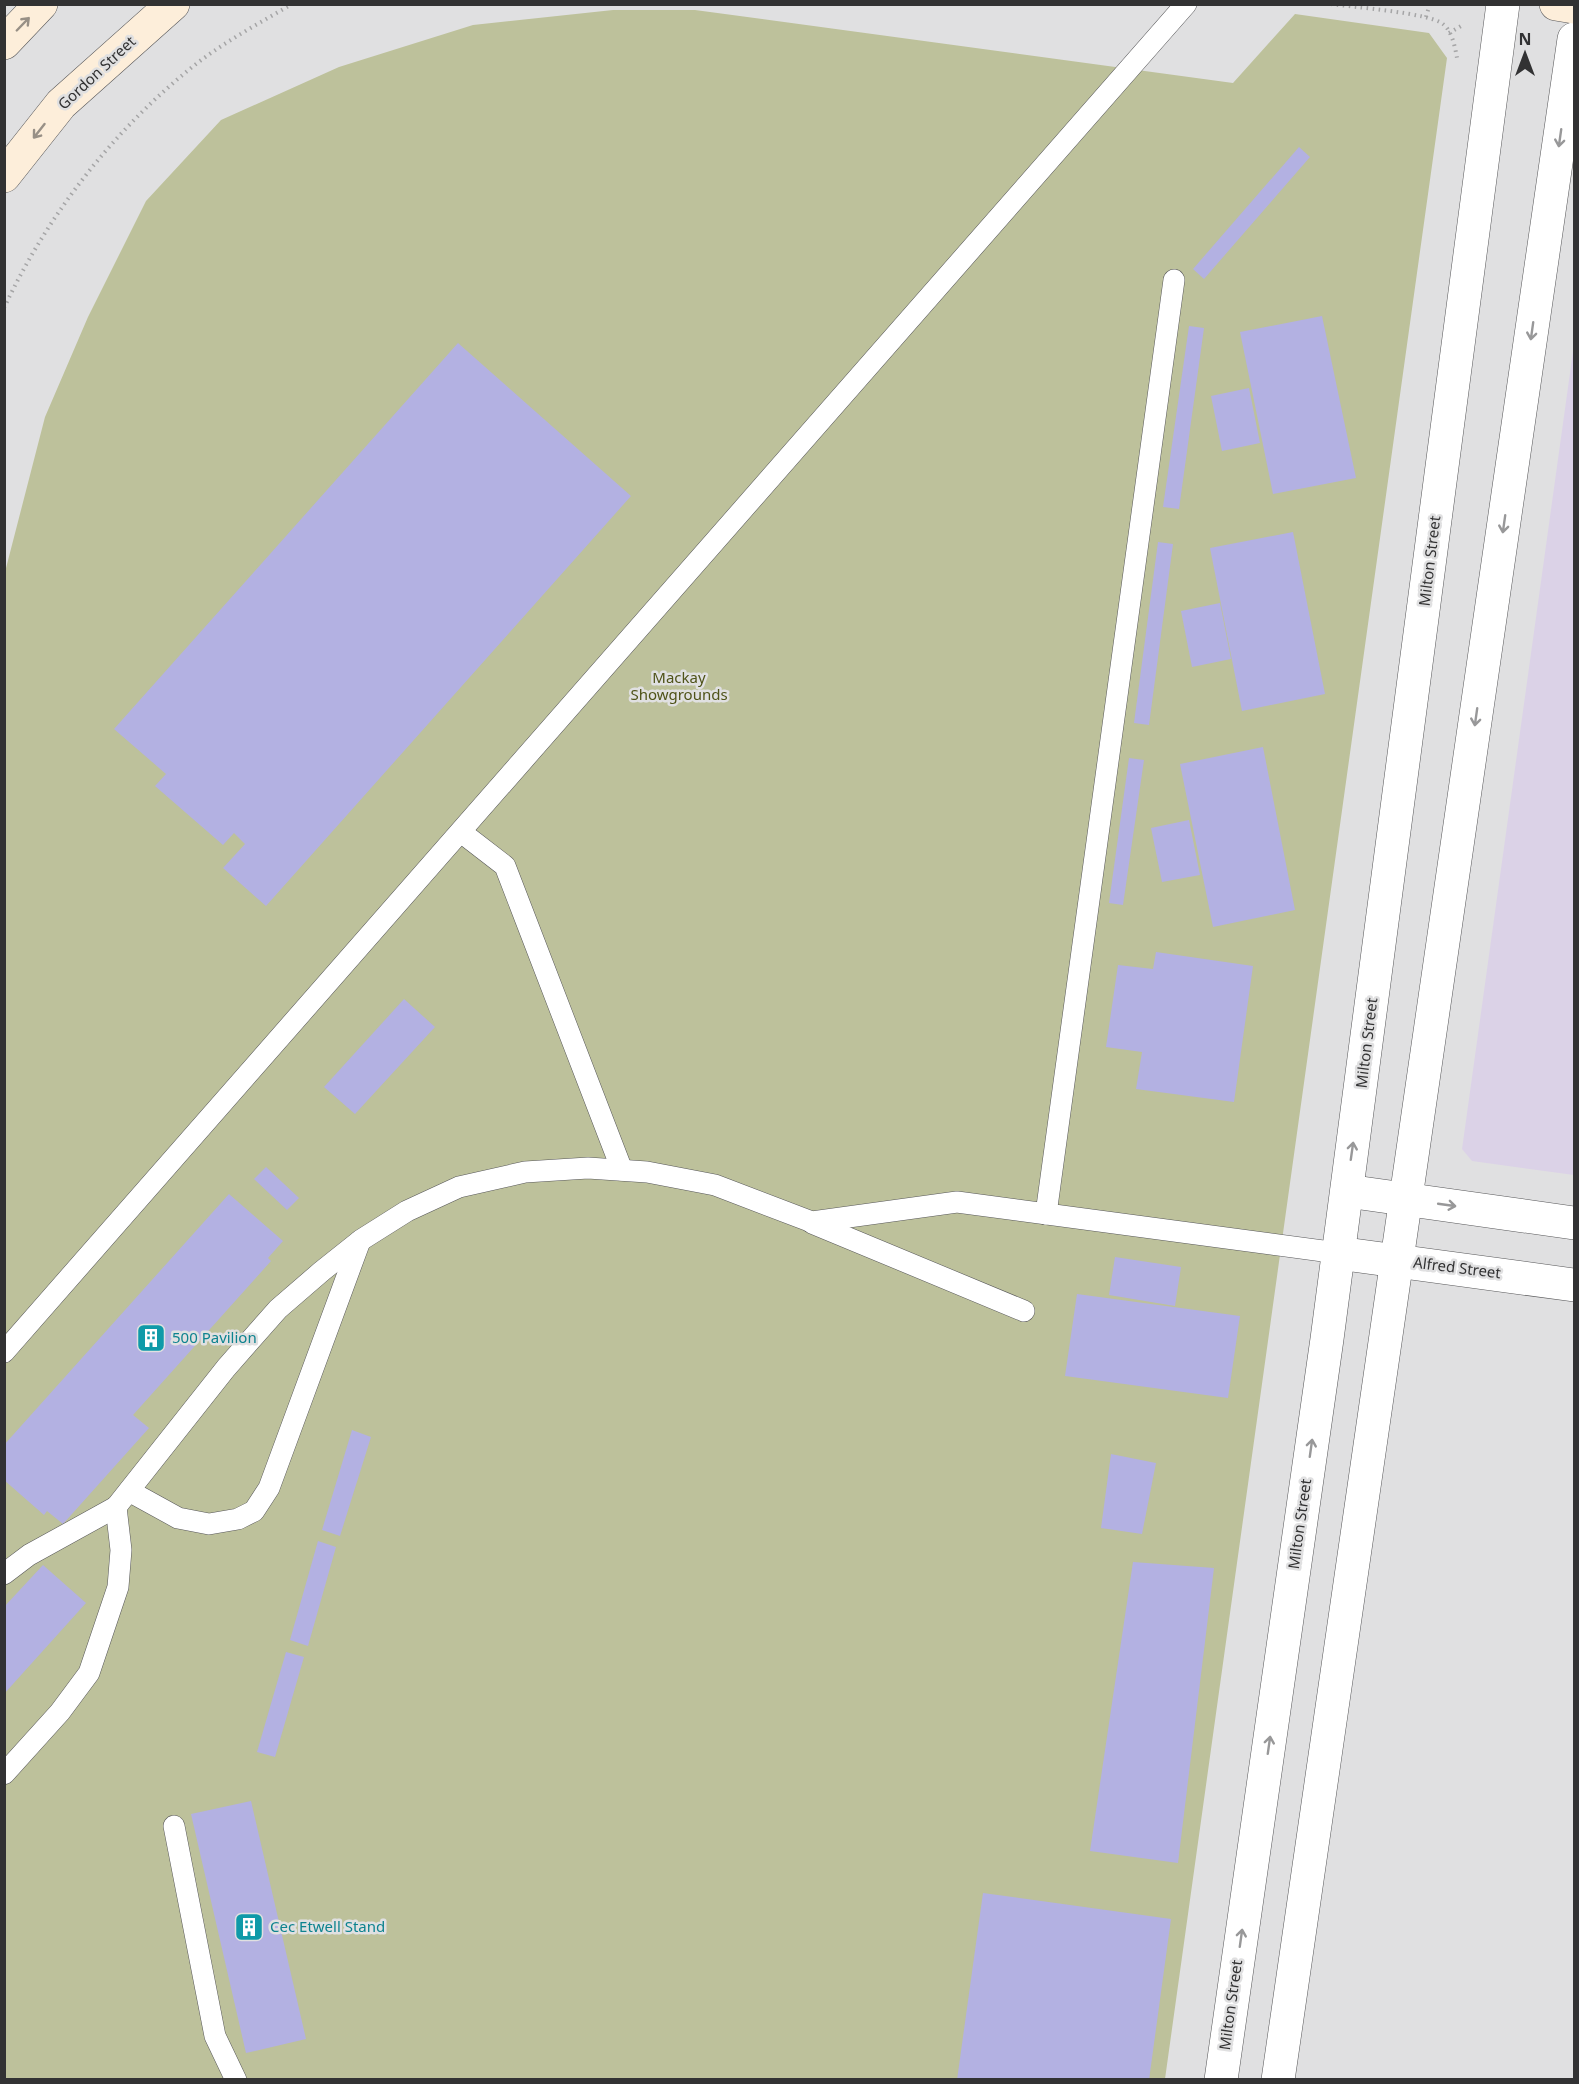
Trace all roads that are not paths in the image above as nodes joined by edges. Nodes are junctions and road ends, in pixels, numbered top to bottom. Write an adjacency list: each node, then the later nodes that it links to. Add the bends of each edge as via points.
1 (41, 4): 8 (main road, one-way to 1)
2 (173, 4): 9 (main road, Gordon Street, one-way to 9, via 61,104)
3 (1186, 4): 11 (lane)
4 (1503, 4): 13 (street, Milton Street, one-way to 4)
5 (1556, 4): 6 (main road)
6 (1575, 7)
7 (1575, 39): 14 (street, one-way to 14)
8 (4, 43)
9 (4, 176)
10 (1174, 280): 15 (lane)
11 (461, 832): 12 (lane, via 505,866); 23 (lane)
12 (622, 1170): 16 (lane, via 715,1185); 18 (lane, via 525,1172 459,1187 407,1211)
13 (1347, 1191): 14 (street); 19 (street, Milton Street)
14 (1406, 1199): 17 (street, one-way to 17); 20 (street)
15 (1046, 1214): 16 (lane, via 957,1202); 19 (lane)
16 (812, 1222): 22 (lane)
17 (1575, 1223)
18 (361, 1240): 24 (lane, via 278,1309); 24 (lane, via 268,1488 254,1511 238,1519 209,1524)
19 (1338, 1253): 20 (street, Alfred Street); 29 (street, Milton Street, one-way to 19)
20 (1397, 1261): 21 (street, Alfred Street); 30 (street)
21 (1575, 1285)
22 (1024, 1311)
23 (4, 1352)
24 (122, 1499): 25 (lane); 26 (lane, via 118,1587 89,1673)
25 (4, 1574)
26 (4, 1774)
27 (174, 1826): 28 (lane, via 215,2036)
28 (236, 2079)
29 (1221, 2079)
30 (1278, 2079)

